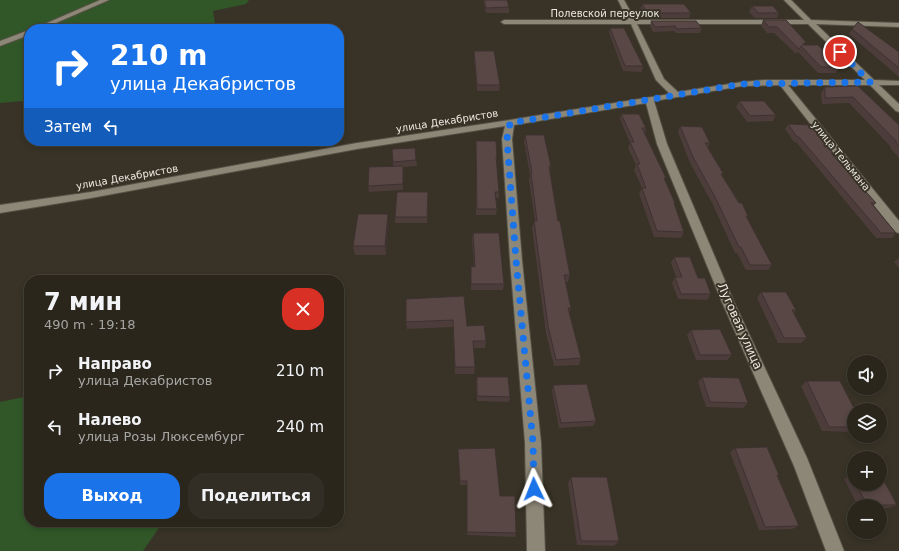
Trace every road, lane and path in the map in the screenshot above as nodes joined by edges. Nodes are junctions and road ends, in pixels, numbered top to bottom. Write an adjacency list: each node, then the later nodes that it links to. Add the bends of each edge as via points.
1 (106, 0): 7 (street)
2 (621, 0): 6 (street)
3 (787, 0): 5 (street)
4 (504, 22): 6 (street, Полевской переулок)
5 (809, 22): 6 (street, Полевской переулок); 8 (street, Полевской переулок); 12 (street)
6 (633, 23): 14 (street, via 660,80)
7 (48, 24)
8 (899, 25)
9 (24, 34): 10 (street)
10 (0, 44)
11 (782, 82): 12 (street, улица Декабристов); 14 (street, улица Декабристов, via 742,84); 19 (street, улица Тельмана)
12 (870, 82): 13 (street, улица Декабристов); 16 (street)
13 (899, 82)
14 (675, 94): 15 (street, улица Декабристов)
15 (649, 100): 17 (street, улица Декабристов); 21 (street, Луговая улица, via 662,144 728,302 802,464)
16 (899, 109)
17 (510, 123): 18 (street, улица Декабристов, via 357,146 91,196); 20 (street, via 507,139 533,443)
18 (0, 209)
19 (899, 229)
20 (536, 551)
21 (835, 551)

